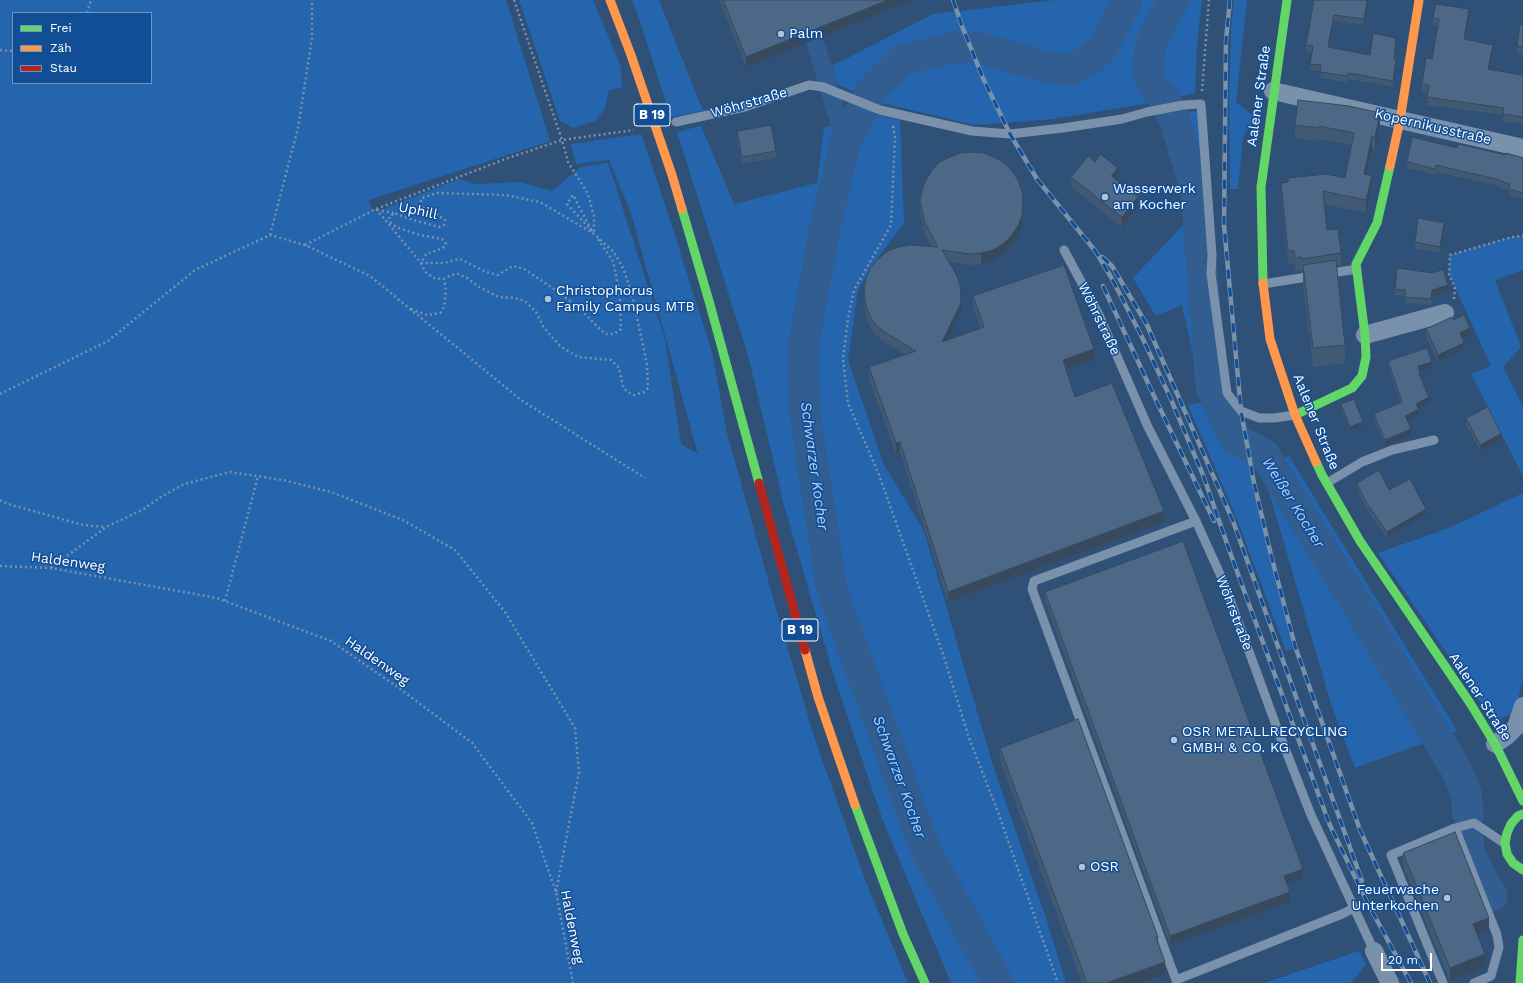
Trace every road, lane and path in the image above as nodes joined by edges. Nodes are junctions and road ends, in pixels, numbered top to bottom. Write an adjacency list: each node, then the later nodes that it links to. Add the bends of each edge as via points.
1 (91, 0): 8 (path)
2 (312, 0): 22 (path, via 312,38 298,128)
3 (514, 0): 17 (path)
4 (610, 0): 57 (main road, B 19, via 672,175 818,697 864,833)
5 (1208, 0): 12 (path)
6 (1287, 0): 11 (main road, Aalener Straße)
7 (1419, 0): 14 (main road)
8 (87, 12)
9 (0, 50): 10 (path)
10 (12, 51)
11 (1273, 91): 14 (street, Kopernikusstraße); 29 (main road, Aalener Straße, via 1261,187)
12 (1201, 104): 13 (lane, via 1183,105 1122,119 1010,134 972,131); 34 (lane, via 1212,255 1211,274 1227,393 1241,411 1259,418)
13 (891, 112): 15 (lane, Wöhrstraße, via 823,87 808,85 745,107); 58 (path, via 895,137 891,225 854,290 843,359 848,403 879,475 944,657 969,738)
14 (1400, 120): 18 (street, Kopernikusstraße); 27 (main road, via 1377,224 1356,264)
15 (676, 122)
16 (634, 130): 17 (path)
17 (562, 140): 19 (path); 21 (path, via 568,162 588,194 594,216)
18 (1523, 148)
19 (376, 209): 20 (path); 24 (path); 26 (path)
20 (394, 213): 21 (path, Uphill, via 439,227 444,225 444,220 419,206 422,198 437,193 505,195 540,202); 26 (path, Uphill, via 389,217 396,227 442,240 446,244 443,248 426,254)
21 (594, 234): 21 (path, via 576,201 572,195 567,204); 26 (path, via 612,260 617,280 621,328 614,334 606,334 578,307 524,269 513,266 498,275 460,259 443,264); 28 (path, via 614,252 624,270 647,364 648,388 644,392 634,395 627,392 619,368 611,360 578,356 560,346 544,328 536,312 525,302 479,288 458,274)
22 (270, 235): 24 (path); 33 (path, via 195,270 108,341)
23 (1523, 236): 31 (path, via 1450,255 1449,274 1455,288 1453,309)
24 (305, 245): 30 (path, via 370,276)
25 (1064, 250): 40 (lane, Wöhrstraße, via 1099,315 1148,427)
26 (421, 263): 28 (path, via 425,272 434,278)
27 (1357, 269): 29 (lane); 32 (main road)
28 (444, 280): 30 (path, via 444,307 440,313 427,315)
29 (1263, 284): 34 (main road, Aalener Straße, via 1270,339)
30 (411, 309): 37 (path, via 521,400)
31 (1445, 313): 32 (street)
32 (1365, 335): 34 (main road, via 1366,357 1362,376 1352,388)
33 (0, 394)
34 (1295, 415): 38 (main road, Aalener Straße)
35 (1434, 440): 38 (lane, via 1392,450 1362,462)
36 (258, 476): 41 (path, via 230,472 184,484 142,510); 44 (path); 52 (path, via 331,492 403,520 455,550 505,612 576,728 579,772)
37 (645, 478)
38 (1327, 483): 46 (main road, Aalener Straße, via 1360,541)
39 (0, 500): 41 (path, via 83,525)
40 (1196, 521): 53 (lane, Wöhrstraße, via 1224,583 1311,815); 53 (lane, via 1034,581 1032,589 1176,980)
41 (106, 527): 43 (path)
42 (0, 566): 43 (path, Haldenweg)
43 (51, 568): 44 (path, Haldenweg)
44 (225, 601): 52 (path, Haldenweg, via 331,641 472,742 532,823)
45 (1523, 706): 46 (street, via 1516,727)
46 (1495, 744): 47 (main road, Aalener Straße)
47 (1523, 801)
48 (1523, 814): 50 (main road, via 1511,824)
49 (1455, 828): 50 (lane, via 1474,823); 60 (lane, via 1391,855); 61 (lane, via 1499,946 1491,976)
50 (1506, 843): 51 (main road, via 1507,854)
51 (1523, 870)
52 (556, 892): 56 (path, Haldenweg)
53 (1354, 908): 55 (lane, Wöhrstraße)
54 (1523, 940): 62 (main road)
55 (1374, 951): 59 (street, Wöhrstraße)
56 (572, 983)
57 (925, 983)
58 (1058, 983)
59 (1390, 983)
60 (1443, 983)
61 (1474, 983)
62 (1520, 983)

